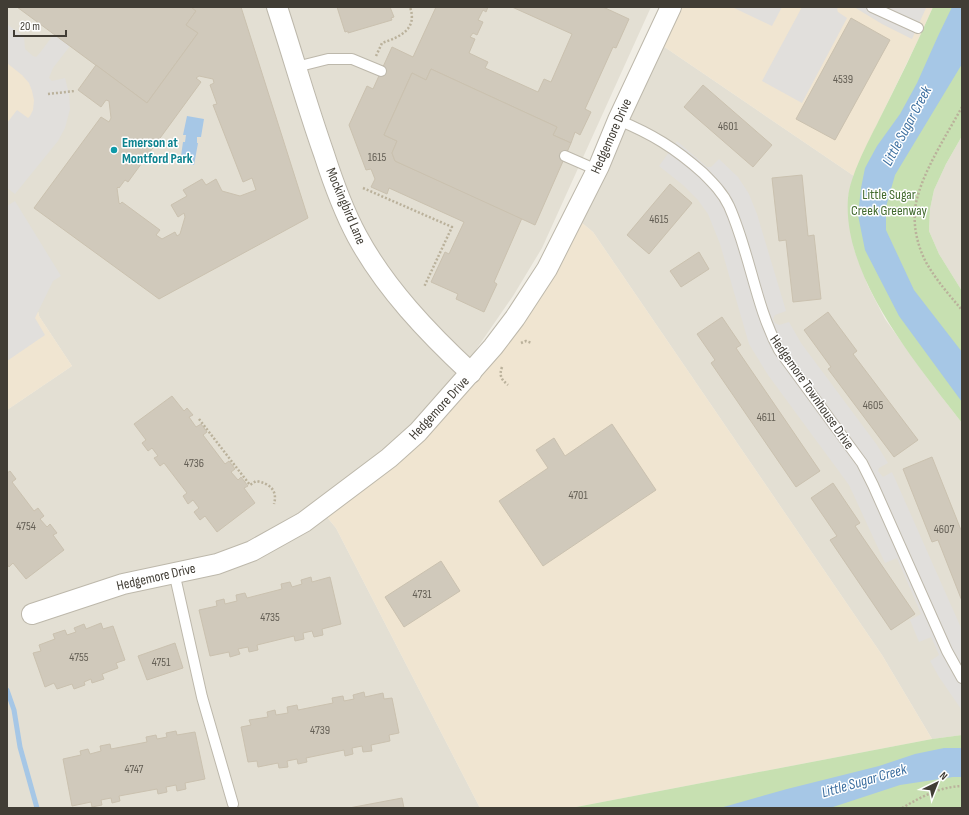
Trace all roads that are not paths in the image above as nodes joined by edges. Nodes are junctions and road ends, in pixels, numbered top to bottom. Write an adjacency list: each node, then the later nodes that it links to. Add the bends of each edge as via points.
1 (277, 7): 5 (street, Mockingbird Lane)
2 (670, 7): 7 (street, Hedgemore Drive)
3 (872, 7): 4 (lane)
4 (918, 28)
5 (296, 67): 6 (lane, via 328,59 352,59); 10 (street, Mockingbird Lane, via 334,184 356,235 371,260 406,305 434,338)
6 (381, 71)
7 (618, 120): 9 (street, Hedgemore Drive); 13 (lane, Hedgemore Townhouse Drive, via 658,138 675,149 720,191 729,205 770,332 779,350 862,463 947,651)
8 (565, 156): 9 (lane)
9 (597, 170): 10 (street, Hedgemore Drive, via 547,269 516,318)
10 (471, 373): 11 (street, Hedgemore Drive, via 418,432 389,458 304,522 252,551 217,564)
11 (174, 572): 12 (street, Hedgemore Drive, via 123,584); 14 (lane, via 202,697)
12 (32, 614)
13 (962, 678)
14 (233, 804)

